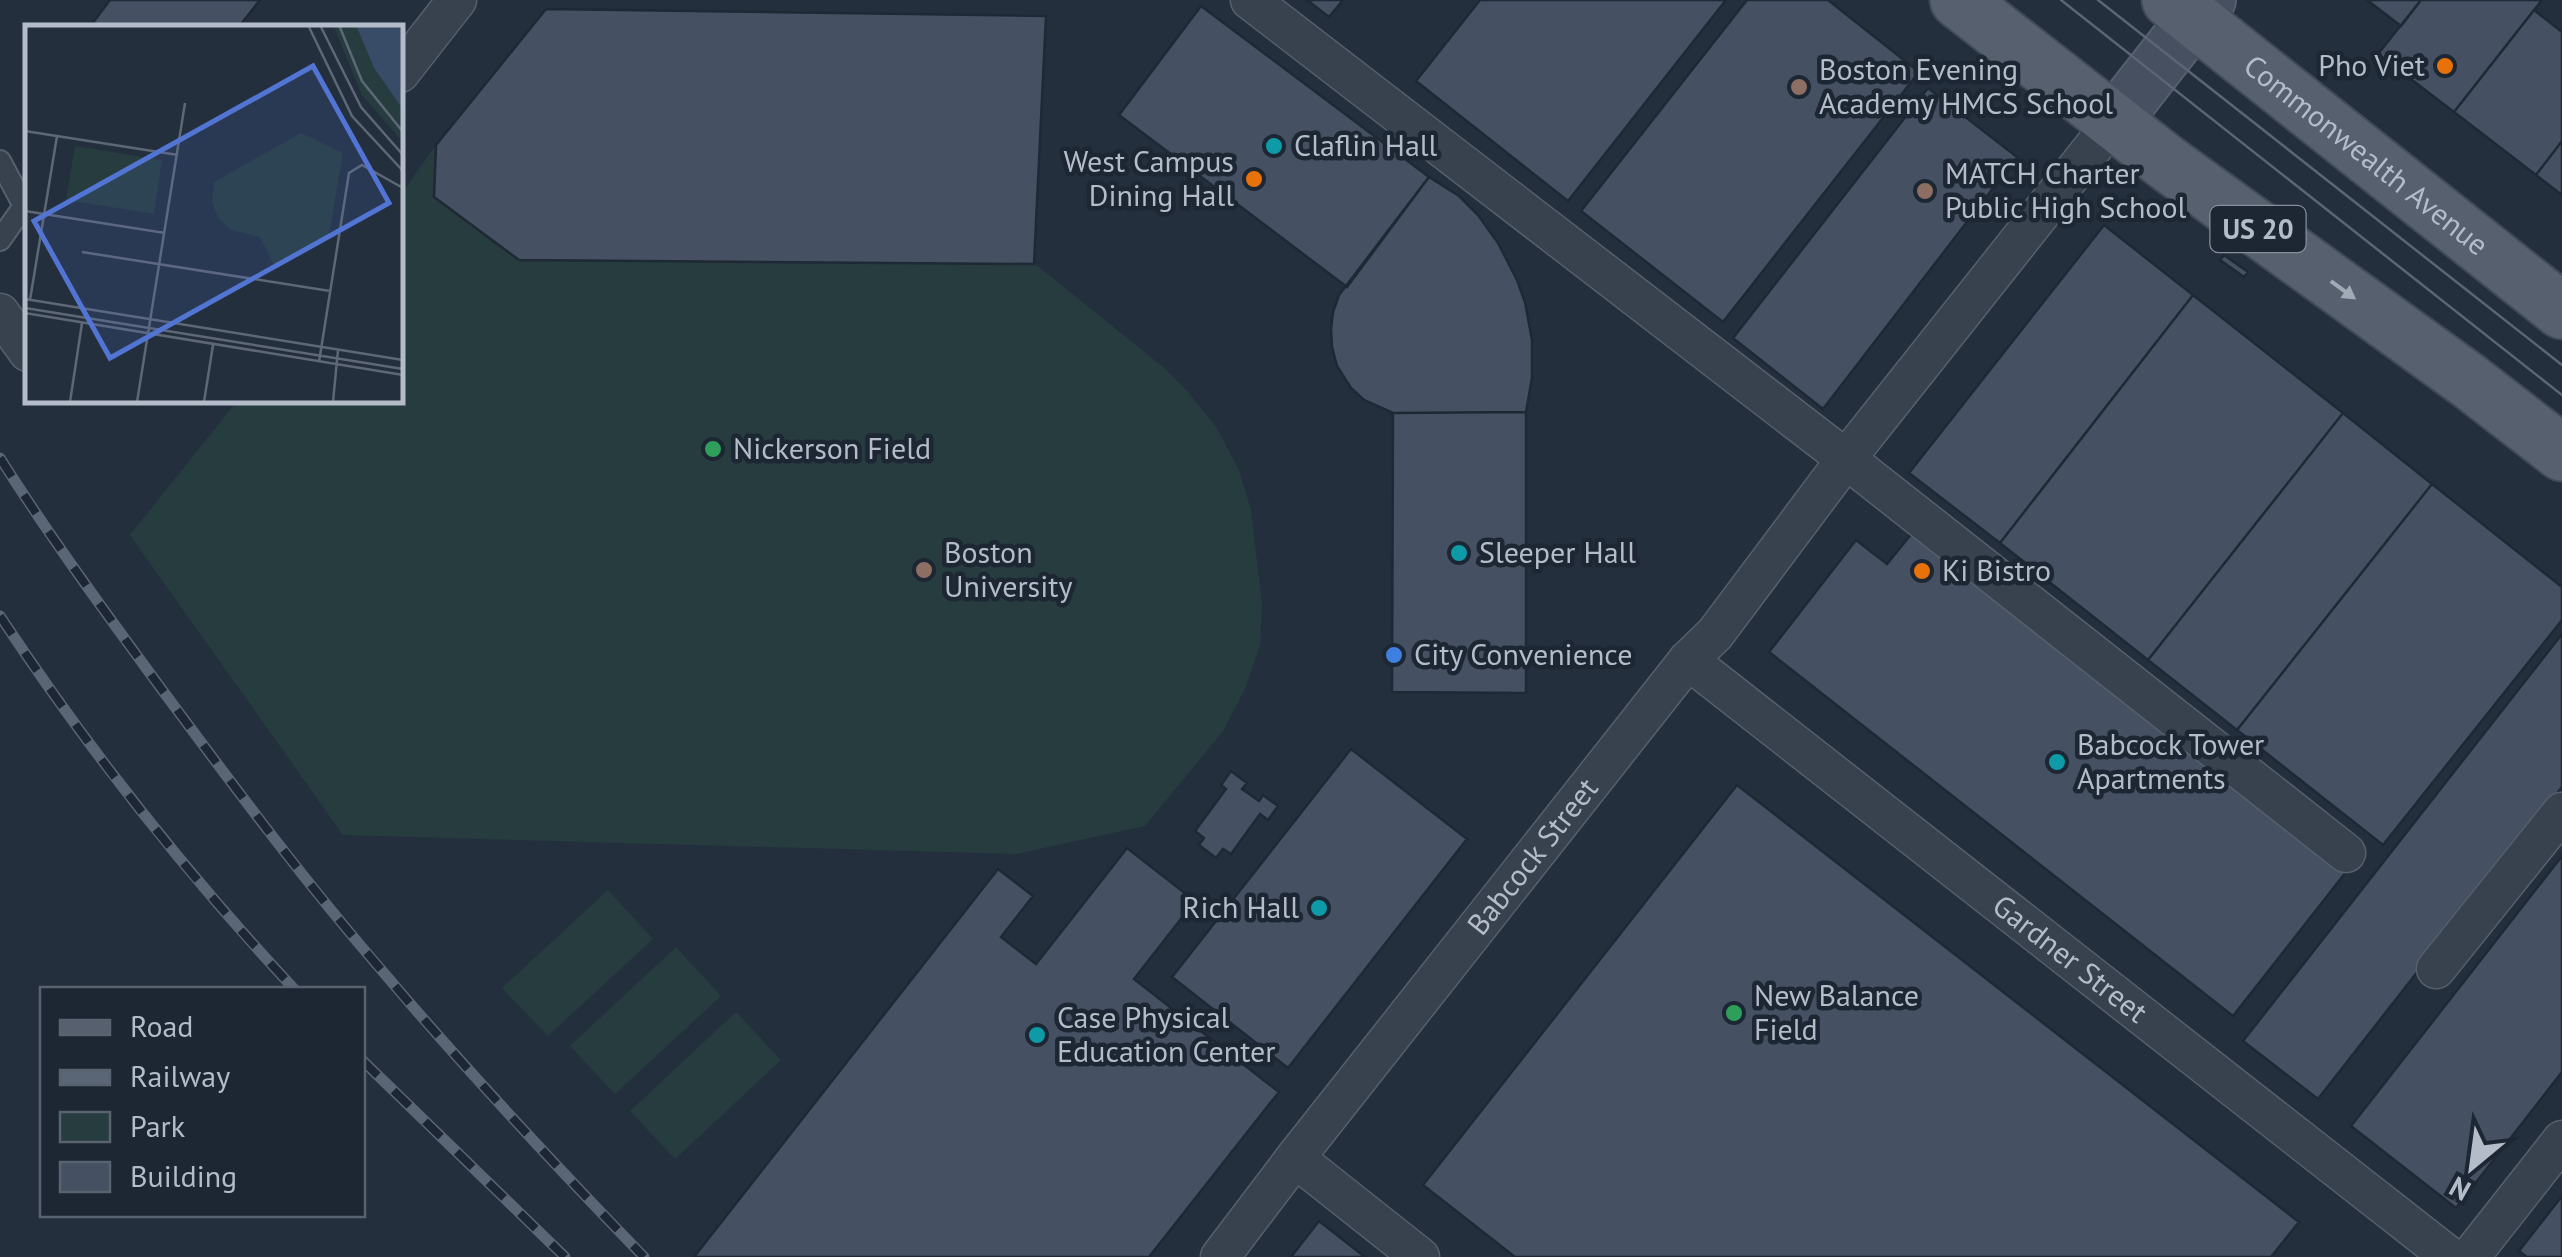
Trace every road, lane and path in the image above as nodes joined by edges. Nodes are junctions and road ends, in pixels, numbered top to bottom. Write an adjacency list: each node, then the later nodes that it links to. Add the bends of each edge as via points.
1 (457, 0): 5 (street)
2 (1250, 0): 13 (street)
3 (1958, 0): 6 (main road, US 20)
4 (2191, 6): 6 (street); 9 (main road, Commonwealth Avenue)
5 (402, 70)
6 (2114, 121): 12 (main road, US 20, one-way to 12); 13 (street, Babcock Street)
7 (0, 161): 8 (lane, via 24,206)
8 (0, 240)
9 (2562, 311)
10 (0, 313): 11 (street)
11 (25, 348)
12 (2562, 453)
13 (1846, 459): 14 (street, Babcock Street, via 1715,634); 16 (street)
14 (1688, 660): 19 (street, Babcock Street); 22 (street, Gardner Street)
15 (2562, 812): 17 (street)
16 (2346, 853)
17 (2436, 969)
18 (2562, 1140): 23 (street)
19 (1295, 1158): 20 (street, Babcock Street); 21 (street)
20 (1220, 1257)
21 (1420, 1257)
22 (2450, 1257)
23 (2470, 1257)

